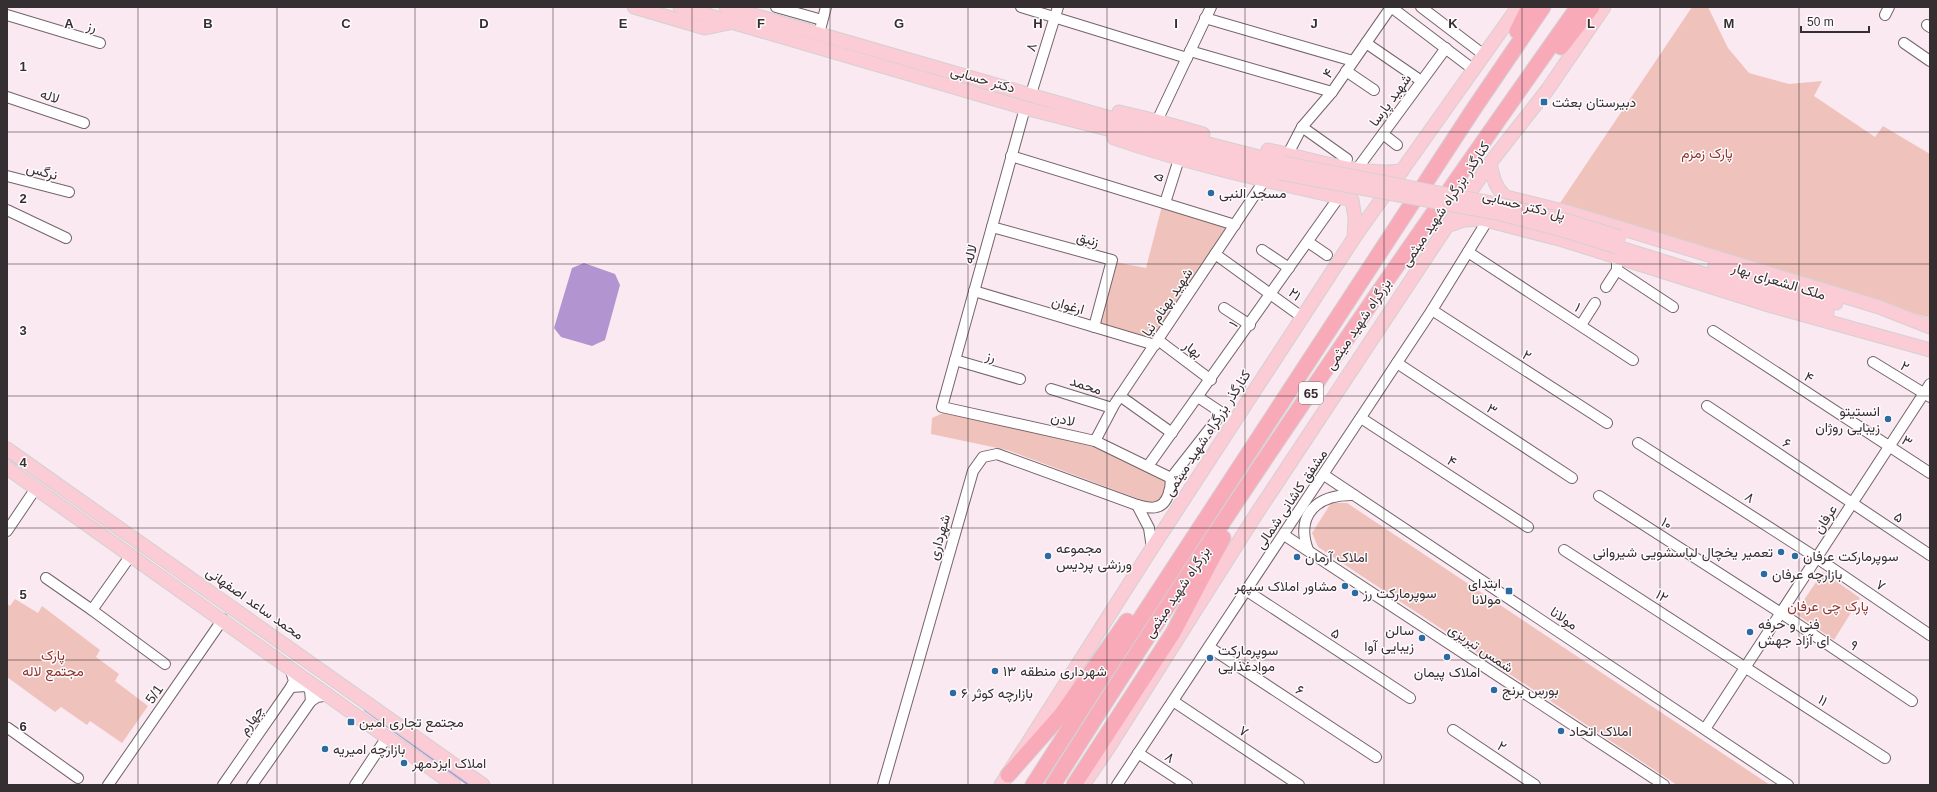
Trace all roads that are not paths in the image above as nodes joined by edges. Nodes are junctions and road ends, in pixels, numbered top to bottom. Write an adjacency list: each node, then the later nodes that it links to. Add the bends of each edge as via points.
1 (634, 7): 21 (main road, via 705,28)
2 (680, 7): 21 (main road, دکتر حسابی)
3 (726, 7): 22 (main road, دکتر حسابی)
4 (776, 7): 20 (street)
5 (826, 7): 20 (street)
6 (1021, 7): 18 (street)
7 (1058, 7): 18 (street, ۸)
8 (1211, 7): 19 (street)
9 (1391, 7): 24 (street, ۴); 27 (street)
10 (1421, 7): 29 (street)
11 (1518, 7): 29 (main road, کنارگذر بزرگراه شهید میثمی)
12 (1530, 7): 40 (highway)
13 (1543, 7): 40 (highway, بزرگراه شهید میثمی / 65)
14 (1578, 7): 43 (highway, بزرگراه شهید میثمی / 65)
15 (1592, 7): 43 (highway, via 1535,81)
16 (1604, 7): 51 (main road, کنارگذر بزرگراه شهید میثمی, via 1548,89)
17 (7, 15): 23 (street, رز)
18 (1054, 17): 28 (street); 37 (street, ۸)
19 (1205, 18): 28 (street); 31 (street)
20 (822, 20): 22 (street)
21 (731, 23): 26 (main road, دکتر حسابی)
22 (819, 34): 26 (street); 37 (main road, دکتر حسابی)
23 (100, 43)
24 (1366, 43): 31 (street, ۴); 34 (street)
25 (1904, 43): 30 (street)
26 (815, 48): 39 (main road, دکتر حسابی)
27 (1446, 48): 32 (street); 45 (street, شهید پارسا)
28 (1189, 55): 36 (street); 41 (street)
29 (1484, 55): 32 (main road, کنارگذر بزرگراه شهید میثمی)
30 (1930, 60)
31 (1354, 61): 33 (street, ۴)
32 (1474, 70): 53 (main road, کنارگذر بزرگراه شهید میثمی)
33 (1346, 71): 35 (street); 36 (street, ۴)
34 (1417, 78)
35 (1374, 90)
36 (1332, 92): 44 (street, ۴)
37 (1031, 94): 41 (main road); 50 (main road, دکتر حسابی, via 1138,126)
38 (7, 97): 42 (street, لاله)
39 (1025, 108): 47 (street, لاله); 48 (main road); 50 (main road, دکتر حسابی)
40 (1473, 110): 110 (highway, بزرگراه شهید میثمی / 65)
41 (1157, 120): 50 (main road, via 1212,136)
42 (84, 123)
43 (1494, 125): 114 (highway, بزرگراه شهید میثمی / 65)
44 (1302, 127): 49 (street); 50 (street, ۴)
45 (1383, 134): 46 (street); 52 (street, شهید پارسا)
46 (1397, 146)
47 (1012, 156): 60 (street); 65 (street, لاله)
48 (1179, 158): 55 (main road); 60 (street, ۵)
49 (1348, 159)
50 (1284, 163): 52 (main road); 71 (main road, پل دکتر حسابی, bridge, via 1502,204)
51 (1490, 163): 58 (main road, via 1493,181); 64 (main road, کنارگذر بزرگراه شهید میثمی)
52 (1360, 170): 53 (main road); 59 (main road, via 1368,182 1366,189 1358,198)
53 (1402, 171): 67 (main road, کنارگذر بزرگراه شهید میثمی)
54 (7, 176): 56 (street, نرگس)
55 (1264, 181): 57 (main road); 63 (street, شهید بهنام نیا)
56 (69, 192)
57 (1339, 197): 59 (main road); 68 (street, ۱)
58 (1506, 197): 62 (main road, via 1496,204); 86 (main road, via 1571,213 1864,302)
59 (1352, 200): 67 (main road, via 1355,218)
60 (1165, 203): 63 (street)
61 (7, 210): 66 (street)
62 (1489, 224): 64 (main road, via 1482,219 1464,220); 70 (street, مشفق کاشانی شمالی); 71 (main road)
63 (1235, 225): 72 (street, شهید بهنام نیا)
64 (1448, 226): 170 (main road, کنارگذر بزرگراه شهید میثمی, via 1255,516)
65 (992, 227): 76 (street, لاله); 85 (street, زنبق, via 1112,260)
66 (66, 238)
67 (1354, 238): 82 (main road, کنارگذر بزرگراه شهید میثمی)
68 (1308, 242): 73 (street); 74 (street, ۱)
69 (1262, 250): 74 (street)
70 (1468, 252): 81 (street, مشفق کاشانی شمالی); 84 (street, ۱)
71 (1618, 253): 75 (street); 79 (street); 86 (main road, ملک الشعرای بهار, via 1779,286); 89 (main road, ملک الشعرای بهار, via 1880,329)
72 (1215, 254): 77 (street, ۲۱); 88 (street, شهید بهنام نیا)
73 (1327, 255)
74 (1289, 268): 77 (street, ۱)
75 (1606, 287)
76 (974, 291): 85 (street, ارغوان); 90 (street, لاله)
77 (1271, 294): 82 (street, ۲۱); 83 (street, ۱)
78 (1595, 303): 84 (street)
79 (1673, 307)
80 (1224, 308): 83 (street)
81 (1432, 310): 93 (street, مشفق کاشانی شمالی); 107 (street, ۲)
82 (1302, 317): 106 (main road, کنارگذر بزرگراه شهید میثمی)
83 (1250, 325): 95 (street, ۱)
84 (1581, 325): 91 (street, ۱)
85 (1094, 327): 88 (street, ارغوان)
86 (1930, 328)
87 (1713, 331): 112 (street, ۴)
88 (1157, 342): 95 (street, بهار); 99 (street, شهید بهنام نیا)
89 (1930, 349)
90 (955, 360): 94 (street, رز); 102 (street, لاله)
91 (1633, 360)
92 (1873, 362): 98 (street, ۲)
93 (1398, 363): 105 (street, مشفق کاشانی شمالی); 120 (street, ۳)
94 (1020, 379)
95 (1211, 380): 100 (street, ۱)
96 (1930, 384): 98 (street, عرفان)
97 (1051, 388): 103 (street, محمد)
98 (1927, 395): 112 (street, عرفان)
99 (1120, 396): 103 (street, شهید بهنام نیا); 108 (street)
100 (1198, 397): 104 (street); 108 (street, ۱)
101 (1707, 406): 124 (street, ۶)
102 (942, 407): 109 (street, لادن)
103 (1112, 408): 109 (street, شهید بهنام نیا)
104 (1222, 413): 106 (street); 119 (street)
105 (1361, 418): 118 (street, مشفق کاشانی شمالی); 126 (street, ۴)
106 (1234, 421): 129 (main road, کنارگذر بزرگراه شهید میثمی)
107 (1608, 423)
108 (1172, 434): 115 (street, ۱)
109 (1095, 441): 115 (street, لادن)
110 (1256, 442): 159 (highway, via 1231,471 1060,714); 167 (highway, بزرگراه شهید میثمی / 65)
111 (1638, 443): 134 (street, ۸)
112 (1890, 446): 117 (street, ۳); 124 (street, عرفان)
113 (7, 449): 165 (main road, محمد ساعد اصفهانی)
114 (1270, 452): 168 (highway, بزرگراه شهید میثمی / 65, via 1114,687); 169 (highway, via 1174,633)
115 (1148, 466): 119 (street, لادن)
116 (7, 468): 121 (main road)
117 (1930, 473)
118 (1324, 475): 122 (street, مولانا); 128 (street, مشفق کاشانی شمالی)
119 (1171, 478): 125 (street, شهرداری, via 1171,487 1164,502 1156,508)
120 (1572, 478)
121 (36, 488): 127 (street); 132 (main road)
122 (1354, 495): 130 (street, via 1329,497 1317,504 1304,525 1303,537); 152 (street, مولانا)
123 (1599, 496): 138 (street, ۱۰)
124 (1852, 503): 133 (street, ۵); 134 (street, عرفان)
125 (1137, 505): 129 (street, via 1149,528); 166 (street, شهرداری, via 997,454 983,457 973,471)
126 (1528, 527)
127 (7, 531)
128 (1284, 535): 130 (street, شمس تبریزی); 136 (street, مشفق کاشانی شمالی)
129 (1152, 548): 159 (main road, کنارگذر بزرگراه شهید میثمی)
130 (1308, 550): 175 (street, شمس تبریزی)
131 (1564, 550): 143 (street, ۱۲)
132 (131, 555): 137 (street); 139 (main road)
133 (1930, 555)
134 (1817, 558): 138 (street, عرفان); 140 (street, ۷)
135 (46, 578): 137 (street)
136 (1247, 591): 141 (street, مشفق کاشانی شمالی); 147 (street, ۵)
137 (92, 610): 142 (street)
138 (1781, 613): 143 (street, عرفان); 150 (street, ۹)
139 (223, 619): 144 (main road); 160 (street, 5/1)
140 (1930, 635)
141 (1209, 647): 149 (street, مشفق کاشانی شمالی); 156 (street, ۶)
142 (165, 664)
143 (1746, 666): 152 (street, عرفان); 157 (street, ۱۱)
144 (290, 668): 145 (street, via 294,681); 146 (main road)
145 (291, 687): 148 (street, via 306,686 310,690); 161 (street, چهارم)
146 (329, 695): 148 (street); 154 (main road)
147 (1410, 698)
148 (311, 701): 162 (street)
149 (1174, 701): 155 (street, مشفق کاشانی شمالی); 173 (street, ۷)
150 (1912, 701)
151 (7, 728): 158 (street)
152 (1705, 729): 176 (street, مولانا)
153 (1452, 730): 174 (street, ۲)
154 (387, 737): 163 (street); 164 (main road)
155 (1138, 753): 171 (street, مشفق کاشانی شمالی); 172 (street, ۸)
156 (1376, 757)
157 (1885, 758)
158 (78, 778)
159 (1004, 780)
160 (108, 785)
161 (223, 785)
162 (252, 785)
163 (355, 785)
164 (454, 785)
165 (483, 785)
166 (883, 785)
167 (1033, 785)
168 (1053, 785)
169 (1074, 785)
170 (1083, 785)
171 (1117, 785)
172 (1187, 785)
173 (1299, 785)
174 (1536, 785)
175 (1662, 785)
176 (1788, 785)

